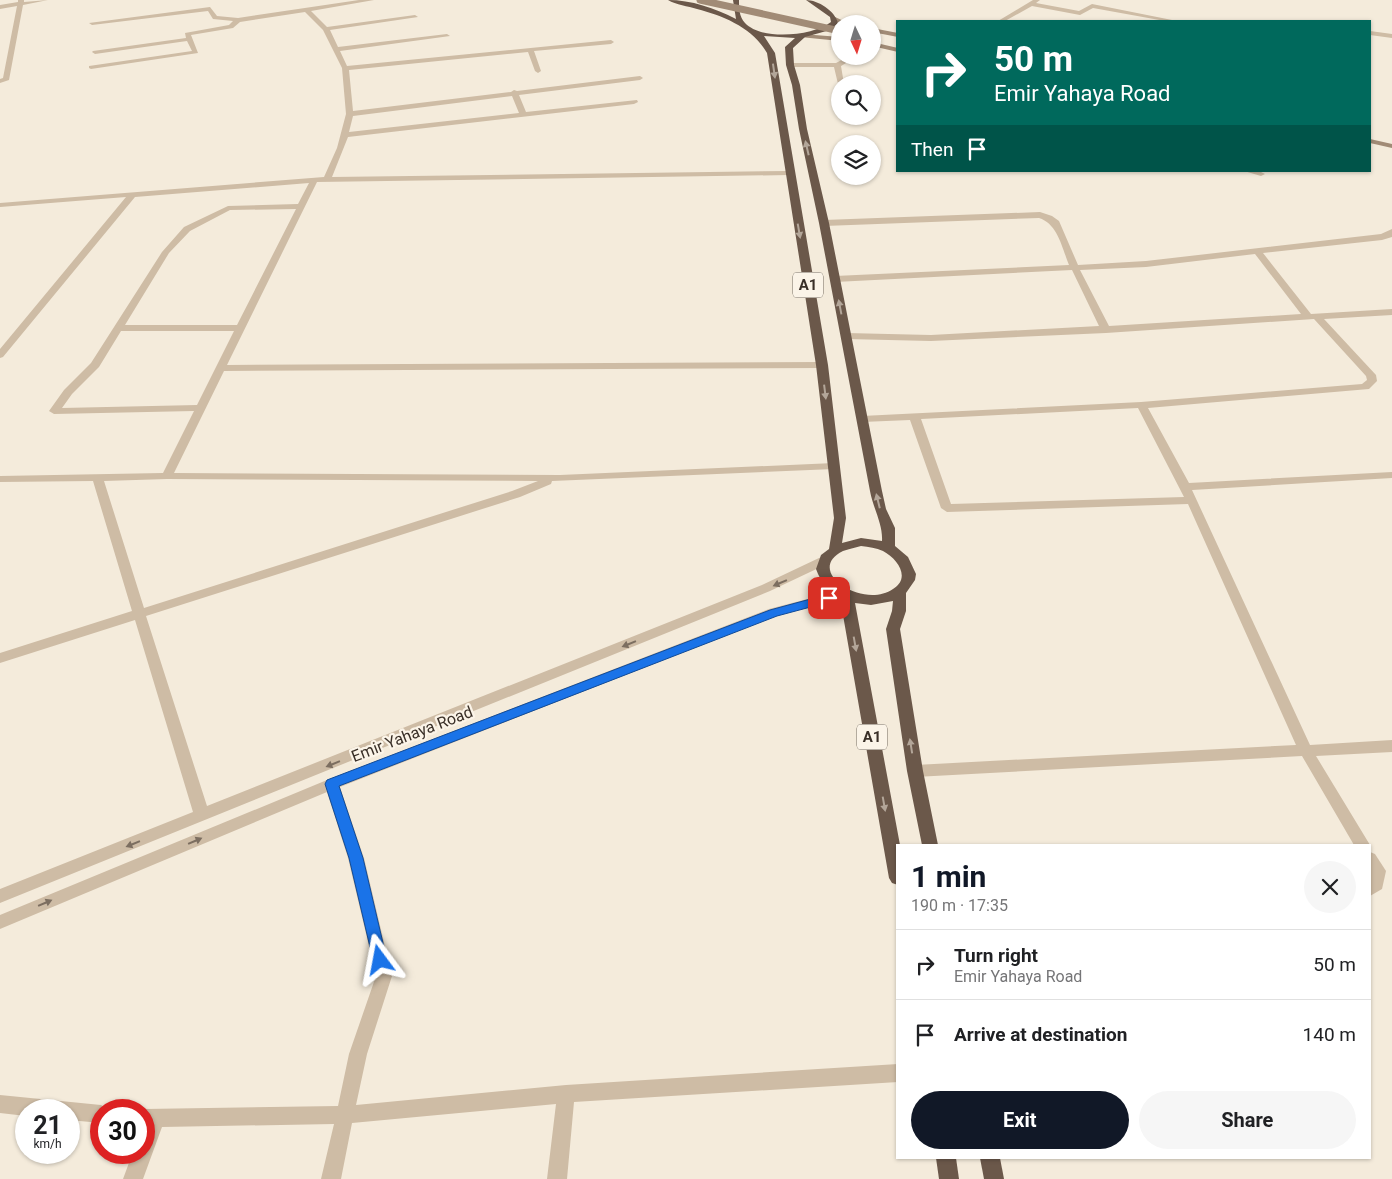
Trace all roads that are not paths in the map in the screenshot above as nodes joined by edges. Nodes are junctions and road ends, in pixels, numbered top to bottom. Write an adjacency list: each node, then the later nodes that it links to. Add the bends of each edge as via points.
1 (45, 0): 7 (street)
2 (371, 0): 10 (street)
3 (670, 0): 18 (highway, via 724,14)
4 (700, 0): 20 (main road, bridge)
5 (736, 0): 18 (highway, via 737,14)
6 (809, 0): 11 (highway)
7 (20, 2): 9 (street); 44 (street, via 8,47 6,80)
8 (1035, 2): 14 (street); 15 (street, via 1080,13 1092,6)
9 (0, 6)
10 (306, 10): 13 (street); 19 (street)
11 (831, 17)
12 (415, 18): 19 (street)
13 (238, 20): 16 (street, via 214,18 210,9); 28 (street, via 231,27 187,34)
14 (1003, 20)
15 (1169, 20)
16 (92, 23)
17 (831, 26): 25 (highway)
18 (748, 28): 25 (highway, via 770,35); 55 (highway, A1, one-way to 55, via 763,39 771,53)
19 (326, 29): 33 (street)
20 (831, 29)
21 (881, 32): 23 (main road)
22 (1371, 33): 26 (street)
23 (896, 35)
24 (447, 36): 33 (street)
25 (802, 36): 27 (main road); 37 (highway, A1, via 789,47)
26 (1392, 36)
27 (831, 38)
28 (189, 39): 36 (street); 39 (street, via 196,52)
29 (881, 40): 31 (main road)
30 (611, 42): 34 (street)
31 (896, 43)
32 (881, 47): 35 (main road)
33 (337, 49): 40 (street)
34 (530, 50): 40 (street); 41 (street)
35 (896, 50)
36 (95, 52)
37 (790, 65): 38 (street); 64 (highway, A1, one-way to 37)
38 (837, 66): 42 (street)
39 (91, 67)
40 (345, 68): 47 (street)
41 (538, 71)
42 (839, 75)
43 (640, 78): 45 (street)
44 (0, 81)
45 (514, 92): 47 (street); 48 (street)
46 (634, 102): 48 (street)
47 (350, 114): 49 (street)
48 (524, 115): 49 (street)
49 (343, 135): 58 (street)
50 (1371, 141): 51 (main road)
51 (1392, 146)
52 (1371, 149): 53 (main road)
53 (1392, 154)
54 (1252, 172): 56 (street)
55 (789, 173): 58 (street); 76 (highway, A1, one-way to 76)
56 (1261, 174)
57 (314, 180): 58 (street); 59 (street); 62 (street)
58 (327, 180)
59 (133, 194): 60 (street); 75 (street)
60 (11, 204): 61 (street); 63 (street)
61 (0, 206)
62 (302, 206): 71 (street, via 228,208 187,230 166,252); 72 (street)
63 (0, 216)
64 (824, 224): 67 (street, via 1040,215 1056,223); 68 (highway, A1)
65 (1392, 232): 66 (street, via 1382,237)
66 (1256, 251): 67 (street, via 1146,264); 70 (street)
67 (1075, 268): 68 (street); 73 (street)
68 (835, 279): 74 (highway, A1, one-way to 68)
69 (1392, 312): 70 (street)
70 (1313, 317): 73 (street); 78 (street, via 1371,375 1372,381 1365,387)
71 (118, 328): 72 (street); 79 (street, via 95,365 54,411)
72 (241, 328): 77 (street)
73 (1106, 330): 74 (street, via 931,338)
74 (846, 336): 81 (highway, A1)
75 (0, 355)
76 (822, 365): 77 (street); 82 (highway, A1, one-way to 82)
77 (221, 368): 79 (street)
78 (1141, 404): 80 (street); 88 (street)
79 (201, 408): 83 (street)
80 (915, 418): 81 (street); 89 (street, via 947,508)
81 (862, 419): 91 (highway, A1, one-way to 81, via 889,528 880,509)
82 (834, 466): 86 (street); 90 (highway, A1, via 840,518)
83 (167, 476): 85 (street); 86 (street)
84 (1392, 476): 88 (street)
85 (97, 477): 87 (street); 95 (street)
86 (560, 478): 95 (street)
87 (0, 479)
88 (1184, 486): 89 (street)
89 (1192, 500): 98 (street)
90 (835, 548): 91 (highway, via 860,542); 92 (highway)
91 (888, 548): 93 (highway, via 900,555 910,574 907,584)
92 (824, 561): 94 (highway, via 825,579); 101 (street, Emir Yahaya Road, one-way to 101, via 766,588)
93 (899, 592): 94 (highway, via 875,600); 99 (highway, A1, one-way to 93, via 893,629 899,614)
94 (844, 595): 100 (street, Emir Yahaya Road, via 774,612); 105 (highway, A1, one-way to 105)
95 (140, 615): 96 (street); 101 (street)
96 (0, 658)
97 (1392, 746): 98 (street)
98 (1306, 751): 99 (street); 103 (street)
99 (915, 771): 102 (highway, A1)
100 (332, 784): 108 (street, Emir Yahaya Road, one-way to 100); 113 (street, via 356,858 384,976 358,1054)
101 (202, 816): 107 (street, Emir Yahaya Road, one-way to 107)
102 (930, 844)
103 (1361, 844)
104 (1371, 860): 106 (street, via 1378,871 1376,884)
105 (896, 868)
106 (1371, 888)
107 (0, 896)
108 (0, 922)
109 (896, 1074): 110 (street)
110 (566, 1094): 113 (street); 120 (street)
111 (0, 1104): 112 (street)
112 (15, 1105)
113 (344, 1115): 114 (street); 119 (street)
114 (155, 1119)
115 (946, 1159): 121 (highway)
116 (990, 1159): 122 (highway)
117 (139, 1164): 118 (street)
118 (133, 1179)
119 (331, 1179)
120 (557, 1179)
121 (949, 1179)
122 (994, 1179)

